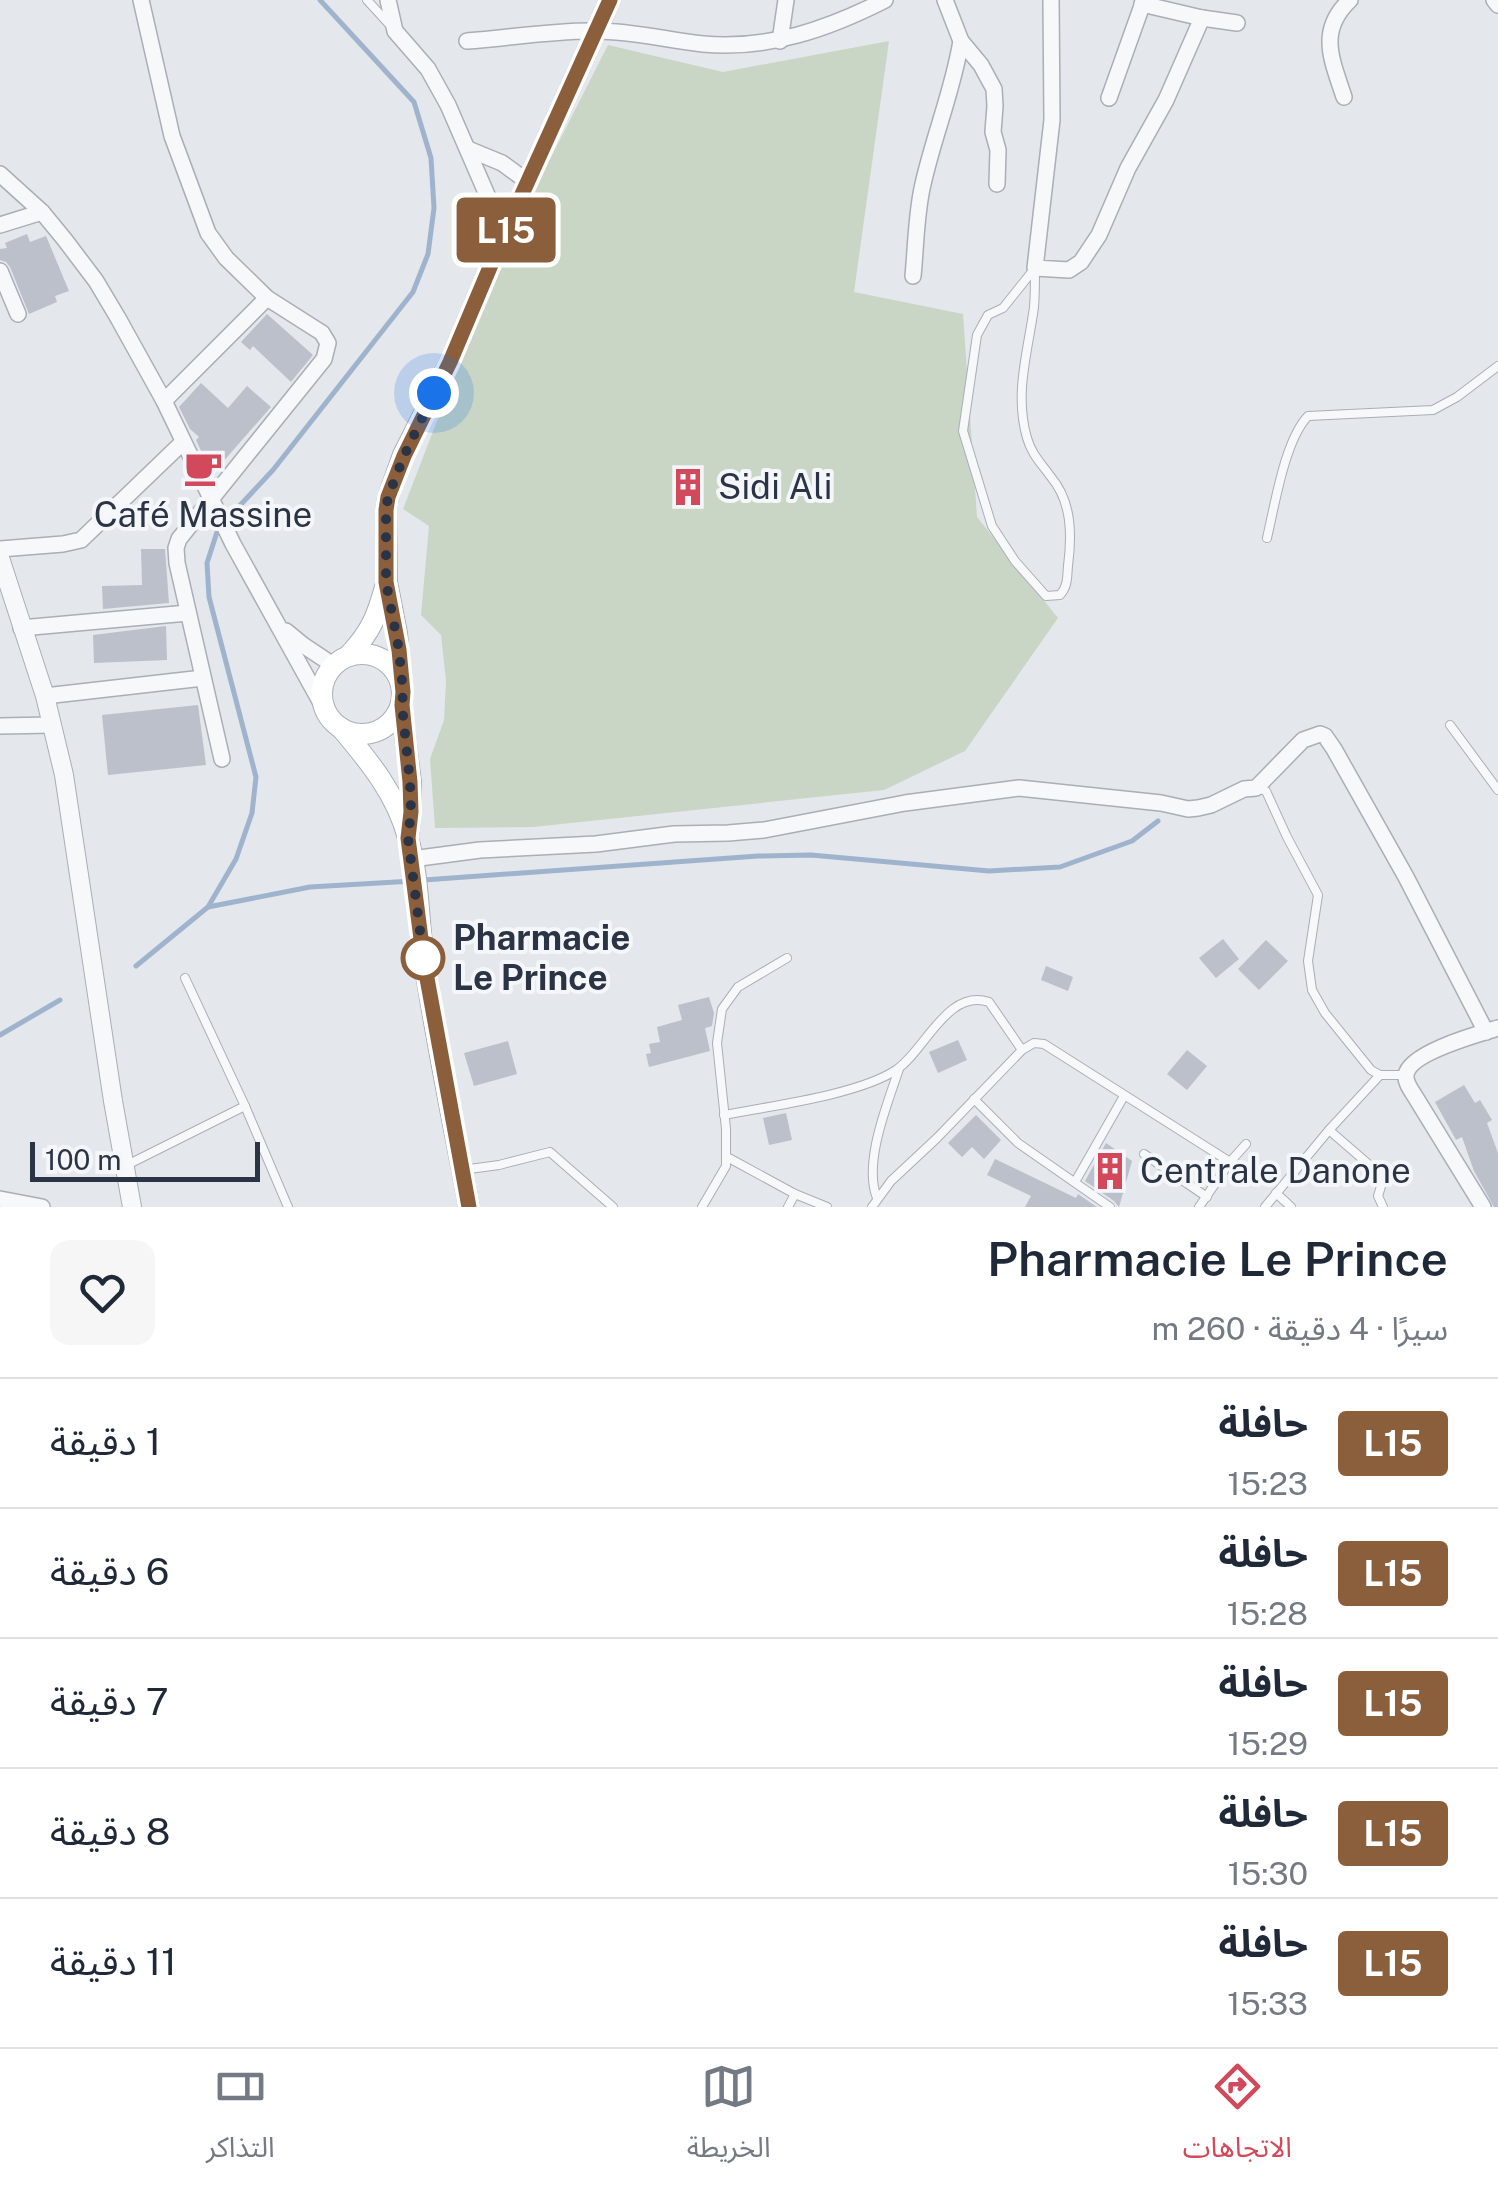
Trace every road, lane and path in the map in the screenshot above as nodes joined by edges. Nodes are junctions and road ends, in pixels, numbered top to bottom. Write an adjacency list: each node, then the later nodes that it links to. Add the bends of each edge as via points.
1 (141, 0): 30 (street, via 165,111 200,215 216,247)
2 (367, 0): 13 (lane)
3 (388, 0): 13 (street)
4 (610, 0): 14 (main road)
5 (786, 0): 16 (street)
6 (885, 0): 16 (street)
7 (945, 0): 17 (street)
8 (1051, 0): 27 (street, via 1052,120)
9 (1350, 0): 18 (street, via 1330,33)
10 (1143, 2): 11 (street); 19 (street)
11 (1202, 18): 12 (street); 27 (street, via 1081,262 1069,270)
12 (1238, 23)
13 (396, 31): 20 (street, via 436,82)
14 (595, 31): 15 (street); 16 (street, via 708,44); 22 (main road)
15 (467, 41)
16 (780, 41)
17 (961, 42): 23 (street, via 994,89); 29 (street, via 922,187)
18 (1344, 97)
19 (1109, 98)
20 (468, 149): 22 (street); 26 (street)
21 (0, 174): 24 (street)
22 (528, 182): 26 (main road)
23 (996, 184)
24 (42, 212): 25 (street); 33 (street, via 96,282)
25 (0, 225)
26 (504, 234): 39 (main road, via 388,497)
27 (1035, 268): 27 (lane, via 977,335 964,431 992,526 1046,596 1066,588 1069,513 1054,479 1034,458 1021,412)
28 (0, 271): 31 (street)
29 (912, 276)
30 (267, 298): 33 (street); 35 (street, via 322,333 328,347)
31 (18, 314)
32 (1498, 366): 36 (lane, via 1433,410 1308,416 1298,426)
33 (164, 401): 34 (street)
34 (182, 444): 35 (street); 37 (street, via 81,540)
35 (211, 502): 40 (street, via 176,548); 41 (street)
36 (1268, 538)
37 (0, 549)
38 (0, 558): 42 (street)
39 (386, 582): 43 (main road, via 374,623); 45 (main road)
40 (188, 613): 42 (street); 44 (street)
41 (275, 621): 43 (street, via 303,645); 48 (street)
42 (21, 628): 46 (street)
43 (341, 660): 45 (main road, via 360,653 380,657); 48 (main road, via 322,688)
44 (203, 678): 46 (street); 53 (street)
45 (400, 680): 47 (main road)
46 (45, 696): 50 (street)
47 (402, 705): 52 (main road, via 377,732); 56 (main road)
48 (326, 712): 52 (main road)
49 (1450, 724): 55 (lane)
50 (52, 725): 51 (street); 73 (street, via 73,821)
51 (0, 726)
52 (341, 728): 56 (main road, via 394,800)
53 (222, 759)
54 (1256, 788): 56 (street, via 1188,809 1018,788 764,830); 59 (street, via 1303,740 1325,736); 62 (lane, via 1266,790 1318,895 1308,961 1312,990)
55 (1498, 790)
56 (412, 858): 74 (main road)
57 (786, 958): 67 (lane, via 738,987 722,1010 717,1042)
58 (185, 978): 66 (lane)
59 (1492, 1030): 63 (street, via 1423,1055)
60 (1022, 1050): 61 (lane, via 990,1002 977,999 954,1007); 64 (lane, via 1044,1044); 65 (lane)
61 (899, 1069): 67 (lane, via 836,1092); 80 (lane, via 871,1169)
62 (1380, 1075): 63 (lane); 68 (lane)
63 (1406, 1075): 94 (street)
64 (1124, 1096): 72 (lane); 75 (lane)
65 (974, 1099): 75 (lane, via 1018,1143); 80 (lane)
66 (245, 1106): 73 (lane); 83 (lane)
67 (724, 1115): 71 (lane)
68 (1329, 1130): 76 (lane); 93 (lane, via 1382,1175)
69 (1246, 1144): 72 (lane)
70 (1144, 1154): 78 (lane)
71 (727, 1156): 77 (lane); 86 (lane)
72 (1230, 1162): 78 (lane)
73 (125, 1166): 82 (street)
74 (462, 1170): 84 (main road); 85 (lane, via 550,1152)
75 (1075, 1182): 89 (lane)
76 (1276, 1193): 91 (lane); 92 (lane)
77 (795, 1194): 87 (lane); 88 (lane)
78 (1206, 1197): 90 (lane)
79 (0, 1198): 81 (street)
80 (874, 1203)
81 (42, 1207)
82 (132, 1207)
83 (288, 1207)
84 (469, 1207)
85 (613, 1207)
86 (702, 1207)
87 (788, 1207)
88 (828, 1207)
89 (1110, 1207)
90 (1199, 1207)
91 (1265, 1207)
92 (1292, 1207)
93 (1383, 1207)
94 (1483, 1207)

